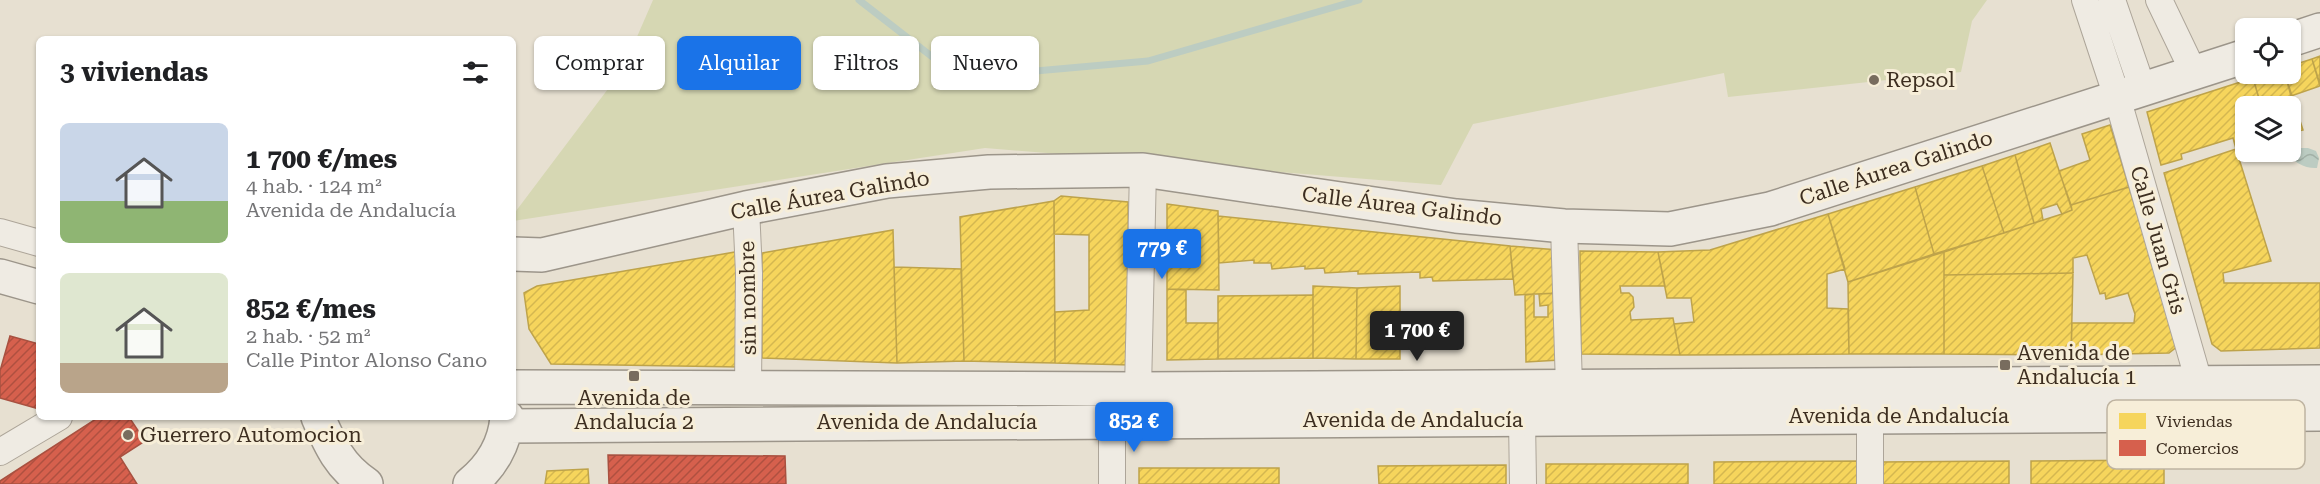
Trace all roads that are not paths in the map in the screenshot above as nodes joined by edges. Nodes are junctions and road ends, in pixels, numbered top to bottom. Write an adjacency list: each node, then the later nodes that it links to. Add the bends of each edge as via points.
1 (2085, 0): 8 (street)
2 (2112, 0): 8 (street)
3 (2159, 0): 7 (street)
4 (2320, 30): 5 (main road)
5 (2301, 36)
6 (2235, 60): 7 (main road, Calle Áurea Galindo)
7 (2194, 73): 8 (main road, Calle Áurea Galindo)
8 (2130, 93): 11 (main road, Calle Áurea Galindo, via 1770,209 1670,229); 18 (street, Calle Juan Gris)
9 (1143, 170): 10 (main road, Calle Áurea Galindo, via 989,172 887,181); 11 (main road, Calle Áurea Galindo, via 1456,216); 23 (street)
10 (746, 208): 14 (main road, Calle Áurea Galindo); 22 (street, sin nombre)
11 (1564, 226): 20 (street)
12 (0, 232): 13 (street)
13 (36, 242)
14 (528, 255): 15 (main road)
15 (516, 273)
16 (0, 276): 17 (main road)
17 (36, 286)
18 (2199, 382): 19 (main road, Avenida de Andalucía); 20 (main road, Avenida de Andalucía)
19 (2320, 382)
20 (1569, 386): 23 (main road, Avenida de Andalucía)
21 (516, 387): 22 (main road, Avenida de Andalucía)
22 (748, 389): 23 (main road, Avenida de Andalucía)
23 (1138, 389)
24 (2305, 414): 25 (main road, Avenida de Andalucía)
25 (2320, 414)
26 (2107, 415): 27 (main road, Avenida de Andalucía)
27 (1870, 416): 28 (main road, Avenida de Andalucía); 38 (street)
28 (1522, 419): 32 (main road, Avenida de Andalucía); 37 (street)
29 (54, 420): 33 (street)
30 (319, 420): 34 (main road, via 329,443)
31 (507, 421): 32 (main road, Avenida de Andalucía); 35 (main road, via 496,454)
32 (1112, 421): 36 (street)
33 (0, 452)
34 (355, 480)
35 (470, 484)
36 (1112, 484)
37 (1523, 484)
38 (1870, 484)

